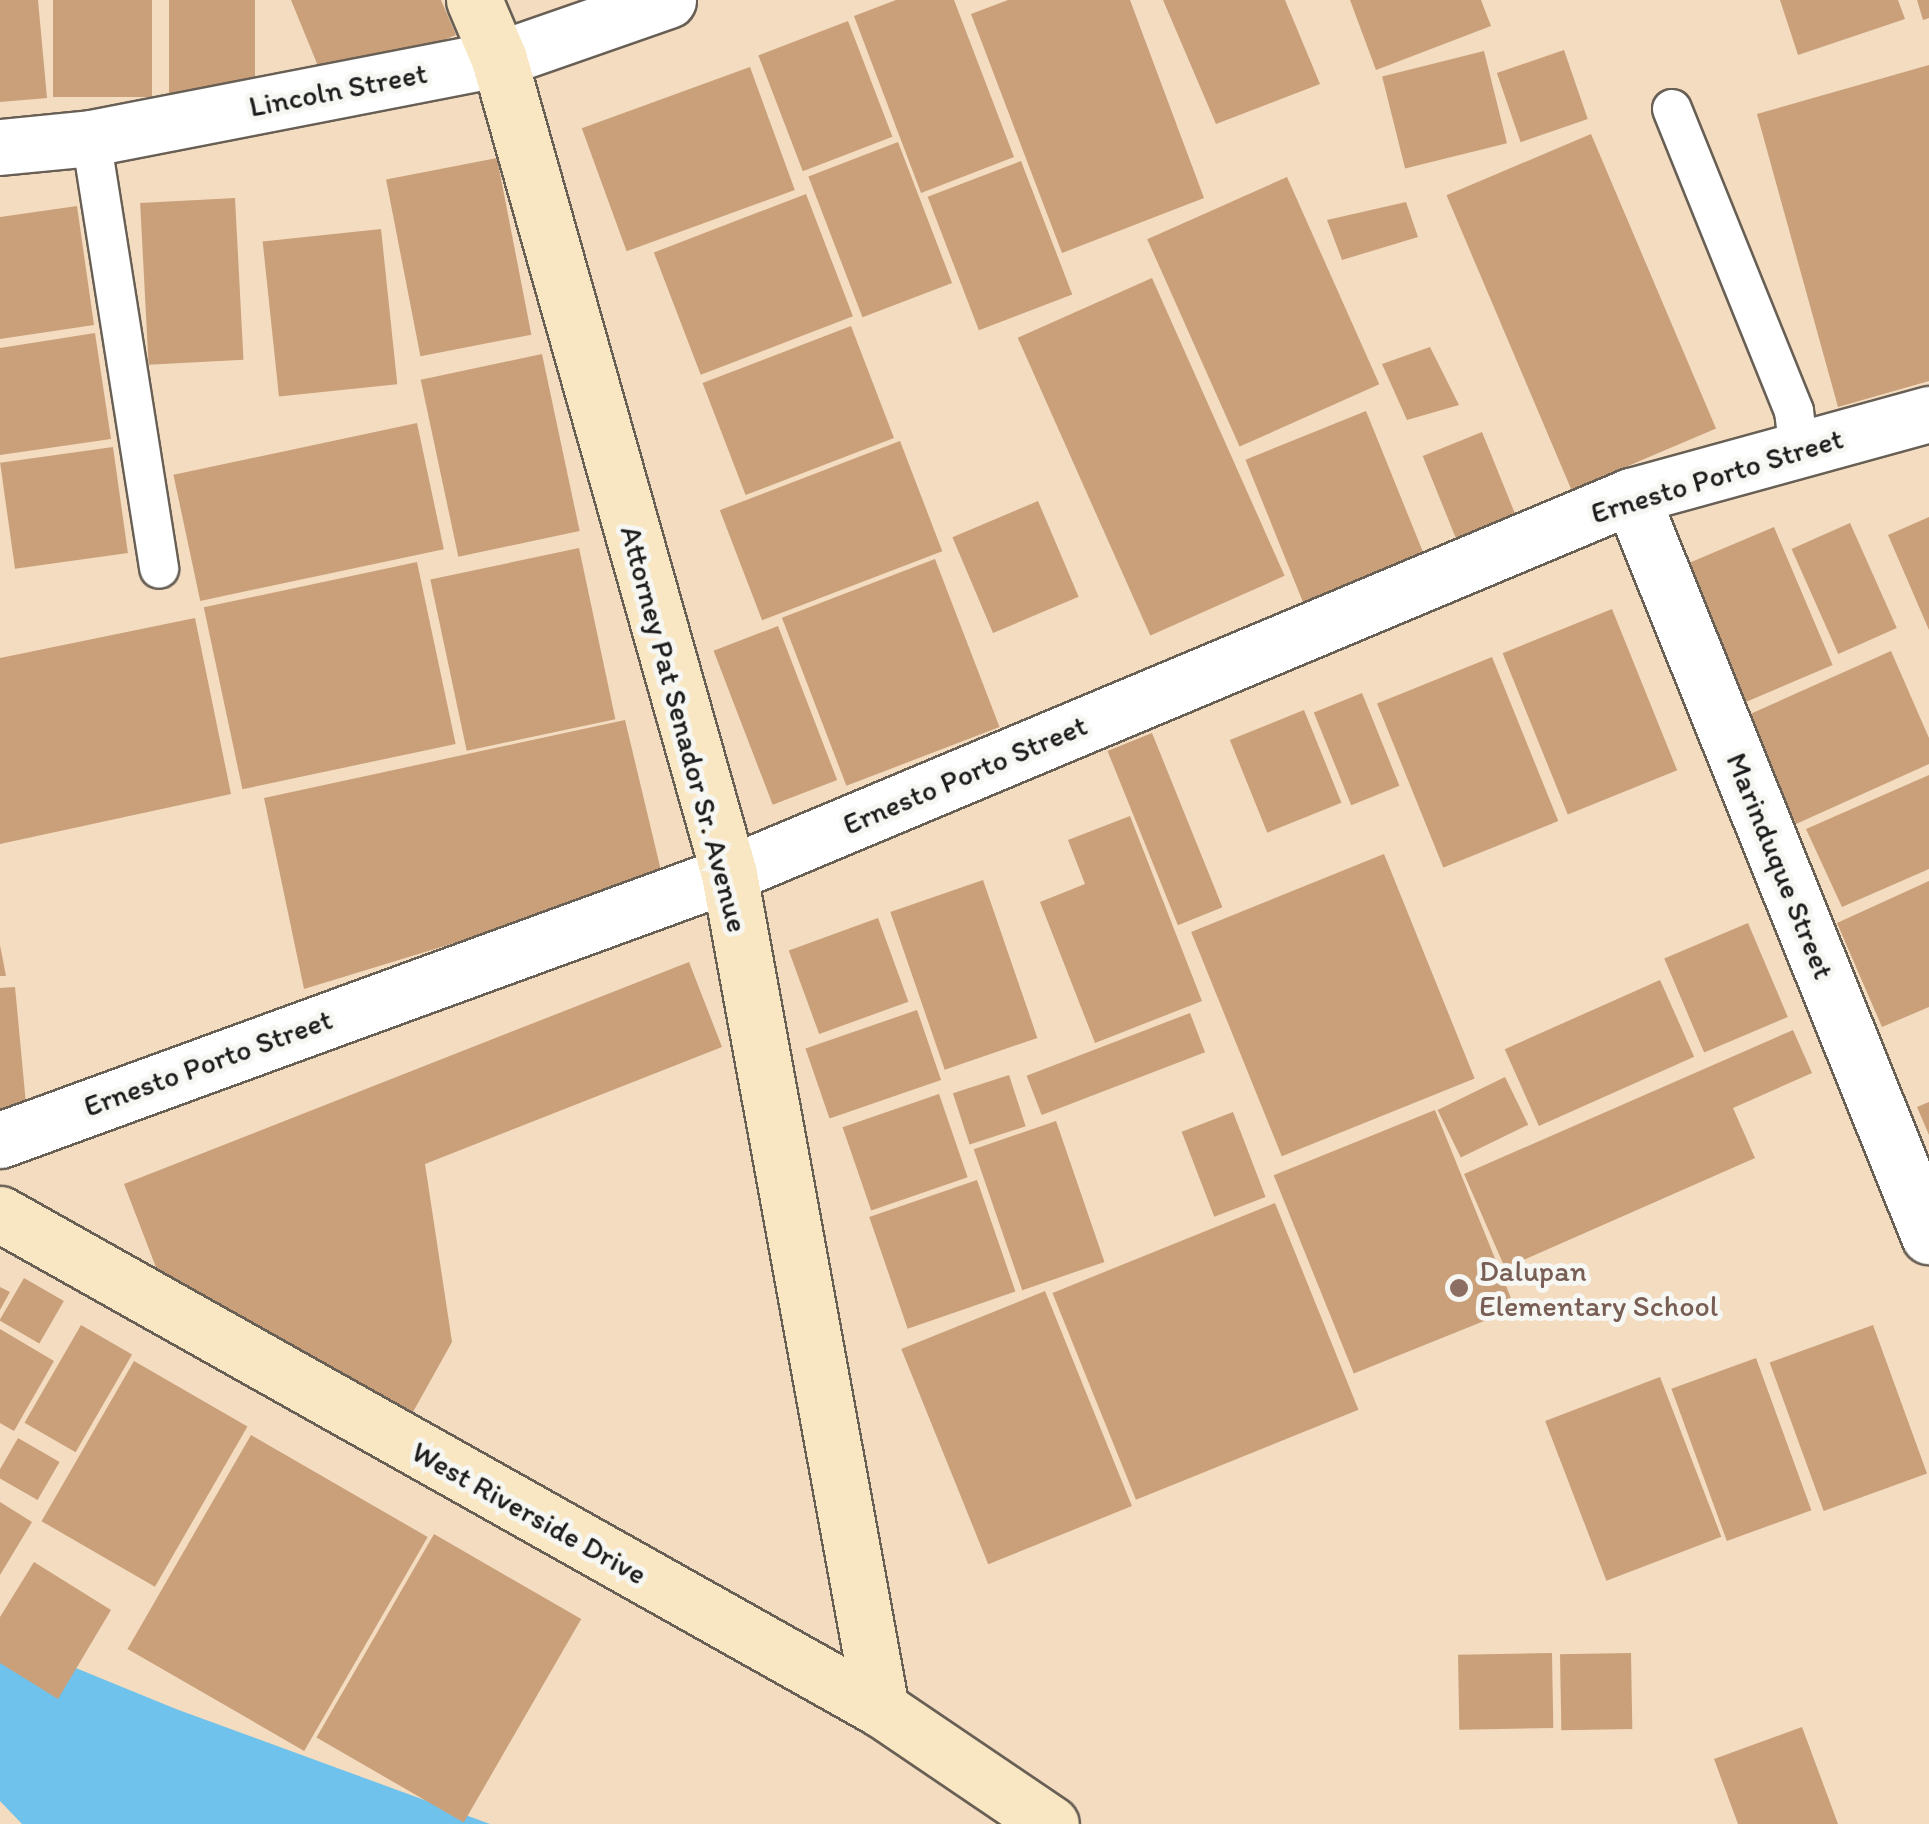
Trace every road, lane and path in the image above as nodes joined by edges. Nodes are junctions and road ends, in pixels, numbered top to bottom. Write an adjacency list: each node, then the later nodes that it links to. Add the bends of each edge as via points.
1 (474, 0): 3 (street, Attorney Pat Senador Sr. Avenue)
2 (668, 0): 3 (street, Lincoln Street)
3 (498, 59): 5 (street, Lincoln Street); 11 (street, Attorney Pat Senador Sr. Avenue)
4 (1672, 109): 8 (lane, via 1794,411)
5 (91, 138): 6 (street, Lincoln Street); 10 (lane)
6 (0, 147)
7 (1929, 414): 8 (street, Ernesto Porto Street)
8 (1799, 450): 9 (street, Ernesto Porto Street)
9 (1631, 496): 11 (street, Ernesto Porto Street); 14 (street, Marinduque Street)
10 (159, 568)
11 (729, 874): 12 (street, Ernesto Porto Street); 15 (street, Attorney Pat Senador Sr. Avenue)
12 (0, 1140)
13 (0, 1214): 15 (street, West Riverside Drive)
14 (1929, 1236)
15 (881, 1709): 16 (street, West Riverside Drive)
16 (1051, 1824)

